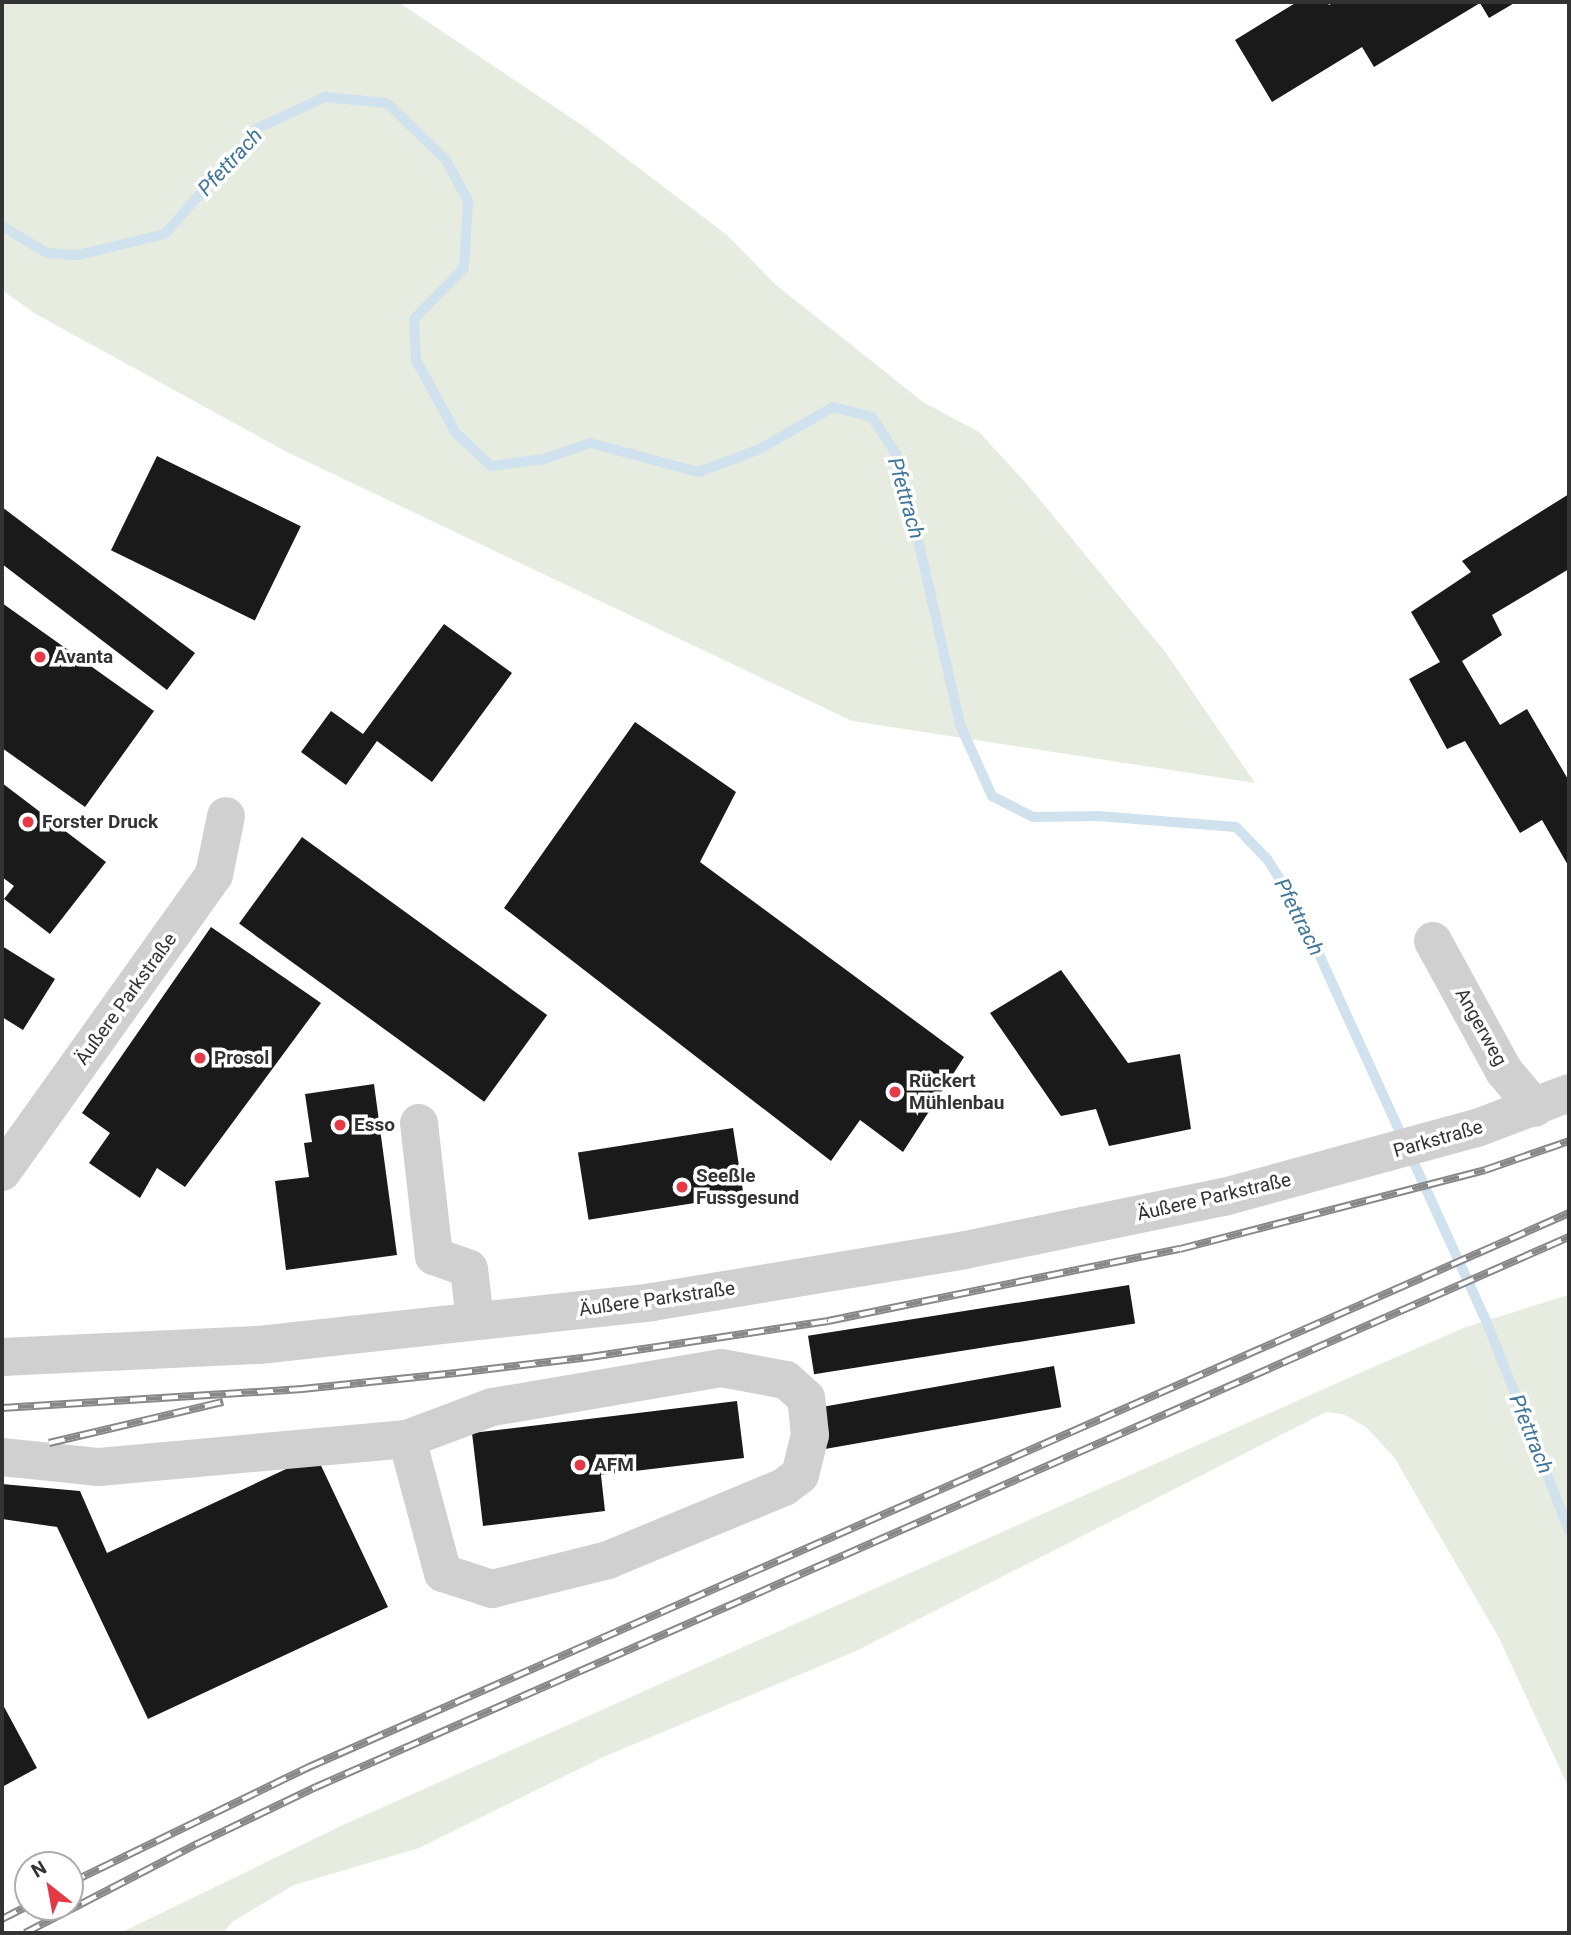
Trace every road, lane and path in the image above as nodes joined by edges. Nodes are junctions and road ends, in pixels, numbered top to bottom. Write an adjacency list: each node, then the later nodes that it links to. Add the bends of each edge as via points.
1 (226, 816): 6 (street, Äußere Parkstraße, via 214,875)
2 (1433, 941): 4 (street, Angerweg, via 1504,1070)
3 (1569, 1093): 4 (street, Parkstraße)
4 (1535, 1108): 7 (street, Parkstraße)
5 (419, 1123): 8 (street, via 434,1256 468,1269)
6 (2, 1172)
7 (1303, 1176): 8 (street, Äußere Parkstraße, via 1224,1197 965,1250 652,1302)
8 (475, 1321): 9 (street, Äußere Parkstraße, via 259,1345)
9 (2, 1357)
10 (407, 1439): 10 (street, via 443,1573 492,1589 608,1560 784,1487 800,1475 810,1436 806,1398 786,1380 721,1368 492,1407); 11 (street, via 99,1467)
11 (2, 1457)

